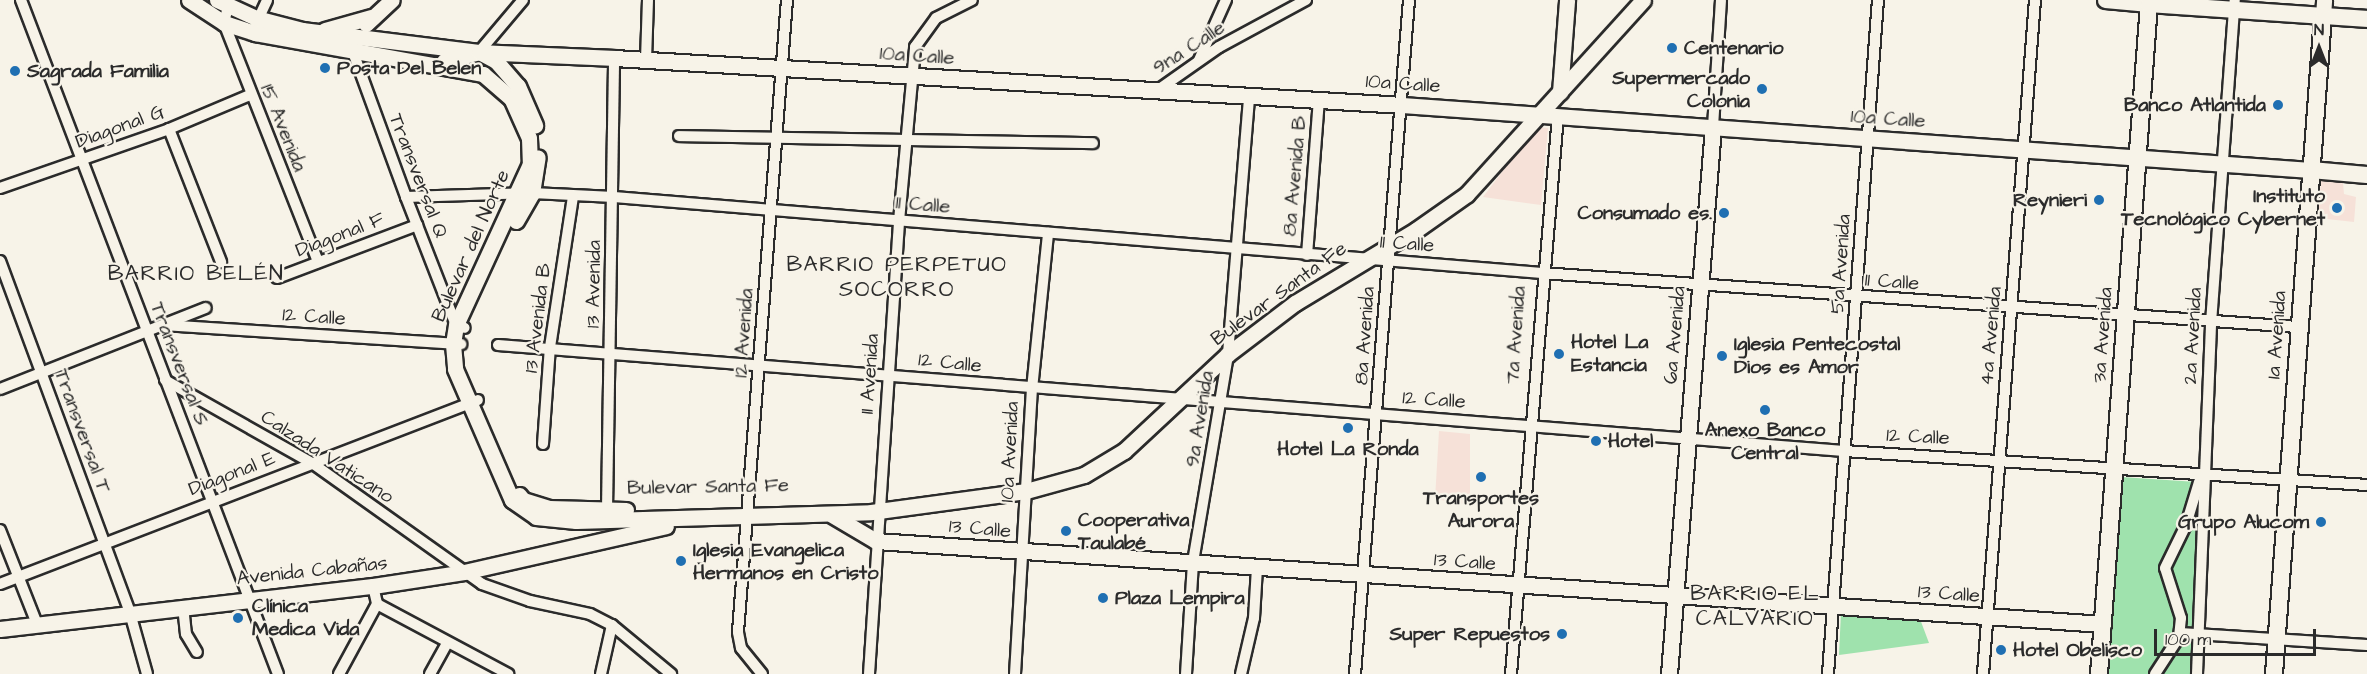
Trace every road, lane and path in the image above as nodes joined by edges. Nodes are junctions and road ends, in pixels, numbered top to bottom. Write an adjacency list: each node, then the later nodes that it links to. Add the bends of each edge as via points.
1 (21, 0): 52 (street, Transversal S)
2 (189, 0): 24 (street, Bulevar del Norte)
3 (267, 0): 25 (street)
4 (523, 0): 28 (street)
5 (648, 0): 30 (street)
6 (787, 0): 33 (street, 12 Avenida)
7 (972, 0): 34 (street, 11 Avenida, via 955,6 926,26 915,47)
8 (1226, 0): 31 (street)
9 (1306, 0): 31 (street, 9na Calle)
10 (1409, 0): 40 (street, 8a Avenida)
11 (1567, 0): 35 (street, 7a Avenida)
12 (1643, 0): 35 (street, Bulevar Santa Fe)
13 (1721, 0): 43 (street, 6a Avenida)
14 (1878, 0): 48 (street, 5a Avenida)
15 (2035, 0): 50 (street, 4a Avenida)
16 (2105, 0): 18 (street)
17 (389, 1): 22 (street)
18 (2149, 2): 20 (main road); 51 (main road, 3a Avenida)
19 (223, 3): 24 (street); 25 (street, Bulevar del Norte)
20 (2235, 5): 21 (main road); 53 (street, 2a Avenida)
21 (2323, 8): 23 (main road); 54 (main road, 1a Avenida)
22 (371, 17): 26 (street); 27 (street)
23 (2367, 19)
24 (224, 23): 25 (street, Bulevar del Norte); 37 (street, 15 Avenida)
25 (256, 26): 26 (street, Bulevar del Norte); 27 (street, Bulevar del Norte)
26 (313, 32): 27 (street, Bulevar del Norte)
27 (354, 45): 28 (street, Bulevar del Norte); 32 (street, Bulevar del Norte); 59 (street, Transversal Q)
28 (479, 52): 29 (street, 10a Calle); 32 (street, 10a Calle); 57 (street, Bulevar del Norte, via 506,71 529,109 538,149)
29 (614, 58): 30 (street, 10a Calle); 60 (street, 13 Avenida)
30 (646, 60): 33 (street, 10a Calle)
31 (1199, 60): 36 (street, 9na Calle)
32 (436, 63): 57 (street, Bulevar del Norte, via 483,74 511,98 529,138)
33 (781, 69): 34 (street, 10a Calle); 46 (street, 12 Avenida)
34 (911, 77): 36 (street, 10a Calle); 47 (street, 11 Avenida)
35 (1560, 89): 41 (street, Bulevar Santa Fe); 42 (street, 7a Avenida)
36 (1155, 92): 38 (street, 10a Calle)
37 (250, 95): 44 (street, Diagonal G); 72 (street, 15 Avenida)
38 (1249, 97): 39 (street, 10a Calle); 66 (street, 9a Avenida)
39 (1319, 100): 40 (street, 10a Calle); 67 (street, 8a Avenida B)
40 (1402, 105): 41 (street, 10a Calle); 65 (street, 8a Avenida)
41 (1538, 114): 42 (street, 10a Calle); 65 (street, Bulevar Santa Fe, via 1467,194)
42 (1558, 116): 43 (street, 10a Calle); 73 (street, 7a Avenida)
43 (1713, 128): 48 (street, 10a Calle); 75 (street, 6a Avenida)
44 (169, 129): 52 (street, Diagonal G); 71 (street)
45 (679, 136): 46 (street)
46 (777, 137): 47 (street); 61 (street, 12 Avenida)
47 (906, 139): 49 (street); 62 (street, 11 Avenida)
48 (1868, 139): 50 (street, 10a Calle); 76 (street, 5a Avenida)
49 (1093, 143)
50 (2024, 150): 51 (street, 10a Calle); 78 (street, 4a Avenida)
51 (2138, 159): 53 (street, 10a Calle); 79 (main road, 3a Avenida)
52 (80, 161): 56 (street, Diagonal G); 84 (street, Transversal S)
53 (2221, 164): 54 (street, 10a Calle); 80 (street, 2a Avenida)
54 (2311, 170): 55 (main road, 10a Calle); 83 (main road, 1a Avenida)
55 (2362, 174)
56 (0, 188)
57 (526, 193): 58 (street, 11 Calle); 59 (street, 11 Calle); 82 (street, Bulevar del Norte)
58 (573, 196): 60 (street, 11 Calle); 87 (street, 13 Avenida B)
59 (405, 197): 63 (street, Transversal Q)
60 (614, 197): 61 (street, 11 Calle); 88 (street, 13 Avenida)
61 (771, 211): 62 (street, 11 Calle); 90 (street, 12 Avenida)
62 (899, 221): 64 (street, 11 Calle); 92 (street, 11 Avenida)
63 (417, 225): 72 (street, Diagonal F); 82 (street, Transversal Q)
64 (1048, 233): 66 (street, 11 Calle); 95 (street, 10a Avenida)
65 (1391, 244): 68 (street, Bulevar Santa Fe); 69 (street, 8a Avenida)
66 (1234, 249): 67 (street, 11 Calle); 89 (street, 9a Avenida)
67 (1307, 255): 68 (street, 11 Calle)
68 (1362, 259): 69 (street, 11 Calle); 89 (street, Bulevar Santa Fe)
69 (1389, 260): 73 (street, 11 Calle); 99 (street, 8a Avenida)
70 (0, 261): 91 (street, Transversal T)
71 (221, 262)
72 (318, 262): 74 (street, Diagonal F)
73 (1542, 273): 75 (street, 11 Calle); 100 (street, 7a Avenida)
74 (277, 278)
75 (1700, 284): 76 (street, 11 Calle); 101 (street, 6a Avenida)
76 (1856, 297): 78 (street, 11 Calle); 103 (street, 5a Avenida)
77 (206, 308): 81 (street)
78 (2011, 309): 79 (street, 11 Calle); 104 (street, 4a Avenida)
79 (2125, 318): 80 (street, 11 Calle); 106 (main road, 3a Avenida)
80 (2211, 323): 83 (street, 11 Calle); 107 (street, 2a Avenida)
81 (164, 325): 84 (street); 85 (street, 12 Calle)
82 (460, 327): 85 (street, Bulevar del Norte)
83 (2298, 327): 108 (main road, 1a Avenida)
84 (148, 331): 91 (street); 93 (street, Transversal S)
85 (457, 344): 97 (street, Bulevar del Norte, via 455,369)
86 (498, 345): 87 (street, 12 Calle)
87 (549, 347): 88 (street, 12 Calle); 102 (street, 13 Avenida B)
88 (611, 352): 90 (street, 12 Calle); 114 (street, 13 Avenida)
89 (1228, 354): 96 (street, Bulevar Santa Fe); 98 (street, 9a Avenida)
90 (759, 365): 92 (street, 12 Calle); 116 (street, 12 Avenida)
91 (41, 373): 94 (street); 123 (street, Transversal T)
92 (888, 375): 95 (street, 12 Calle); 112 (street, 11 Avenida)
93 (165, 380): 105 (street, Calzada Vaticano); 111 (street, Transversal S)
94 (0, 389)
95 (1032, 389): 96 (street, 12 Calle); 110 (street, 10a Avenida)
96 (1180, 400): 98 (street, 12 Calle); 110 (street, Bulevar Santa Fe, via 1106,464 1066,482)
97 (474, 403): 105 (street, Diagonal E); 115 (street, Bulevar del Norte, via 512,500)
98 (1222, 404): 99 (street, 12 Calle); 125 (street, 9a Avenida)
99 (1378, 414): 100 (street, 12 Calle); 129 (street, 8a Avenida)
100 (1531, 426): 101 (street, 12 Calle); 132 (street, 7a Avenida)
101 (1688, 439): 103 (street, 12 Calle); 133 (street, 6a Avenida)
102 (543, 444)
103 (1844, 451): 104 (street, 12 Calle); 137 (street, 5a Avenida)
104 (2000, 460): 106 (street, 12 Calle); 139 (street, 4a Avenida)
105 (312, 463): 111 (street, Diagonal E); 127 (street, Calzada Vaticano)
106 (2114, 467): 107 (street, 12 Calle); 141 (main road, 3a Avenida)
107 (2203, 474): 108 (street, 12 Calle); 144 (street, via 2186,525 2165,568 2181,618); 145 (street, 2a Avenida)
108 (2288, 481): 109 (street, 12 Calle); 146 (main road, 1a Avenida)
109 (2367, 485)
110 (1026, 491): 112 (street, Bulevar Santa Fe); 124 (street, 10a Avenida)
111 (212, 501): 123 (street, Diagonal E); 134 (street, Transversal S)
112 (880, 508): 116 (street, Bulevar Santa Fe, via 870,504); 117 (street, Bulevar Santa Fe); 122 (street, 11 Avenida)
113 (689, 509): 114 (street, Bulevar Santa Fe); 116 (street, Bulevar Santa Fe); 119 (street, Avenida Cabañas)
114 (607, 510): 115 (street, Bulevar Santa Fe)
115 (536, 511): 119 (street, Bulevar Santa Fe, via 576,521)
116 (749, 512): 117 (street, Bulevar Santa Fe); 118 (street, Bulevar Santa Fe); 157 (street, 12 Avenida, via 738,632 741,648)
117 (831, 514): 122 (street, 13 Calle)
118 (714, 518): 119 (street, Bulevar Santa Fe); 121 (street, Avenida Cabañas)
119 (670, 519): 121 (street, Avenida Cabañas)
120 (0, 530): 128 (street)
121 (626, 534): 127 (street, Avenida Cabañas)
122 (876, 541): 124 (street, 13 Calle); 158 (street, 11 Avenida)
123 (103, 542): 128 (street, Diagonal E); 138 (street, Transversal T)
124 (1022, 554): 125 (street, 13 Calle); 159 (street, 10a Avenida)
125 (1193, 562): 126 (street, 13 Calle); 160 (street, 9a Avenida)
126 (1257, 567): 129 (street, 13 Calle); 161 (street, via 1254,618)
127 (464, 572): 131 (street, Avenida Cabañas); 142 (street, Calzada Vaticano, via 491,588 590,614)
128 (18, 577): 130 (street, Diagonal E); 140 (street)
129 (1362, 577): 132 (street, 13 Calle); 162 (street, 8a Avenida)
130 (0, 584)
131 (373, 586): 134 (street, Avenida Cabañas); 135 (street)
132 (1518, 587): 133 (street, 13 Calle); 163 (street, 7a Avenida)
133 (1676, 597): 137 (street, 13 Calle); 164 (street, 6a Avenida)
134 (251, 599): 136 (street, Avenida Cabañas); 151 (street, Transversal S)
135 (377, 604): 147 (street); 152 (street)
136 (183, 606): 138 (street, Avenida Cabañas); 149 (street, via 186,634)
137 (1833, 607): 139 (street, 13 Calle); 165 (street, 5a Avenida)
138 (130, 613): 140 (street, Avenida Cabañas); 150 (street, Transversal T)
139 (1987, 618): 141 (street, 13 Calle); 166 (street, 4a Avenida)
140 (37, 624): 143 (street, Avenida Cabañas)
141 (2103, 624): 167 (main road, 3a Avenida)
142 (612, 625): 155 (street); 156 (street, Calzada Vaticano)
143 (0, 629)
144 (2180, 633): 145 (street); 168 (street)
145 (2199, 633): 146 (street); 169 (street, 2a Avenida)
146 (2277, 638): 148 (street); 170 (main road, 1a Avenida)
147 (447, 643): 153 (street); 154 (street)
148 (2367, 645)
149 (197, 652)
150 (147, 674)
151 (278, 674)
152 (339, 674)
153 (430, 674)
154 (508, 674)
155 (601, 674)
156 (671, 674)
157 (762, 674)
158 (869, 674)
159 (1015, 674)
160 (1186, 674)
161 (1241, 674)
162 (1355, 674)
163 (1511, 674)
164 (1669, 674)
165 (1828, 674)
166 (1983, 674)
167 (2098, 674)
168 (2155, 674)
169 (2197, 674)
170 (2274, 674)

